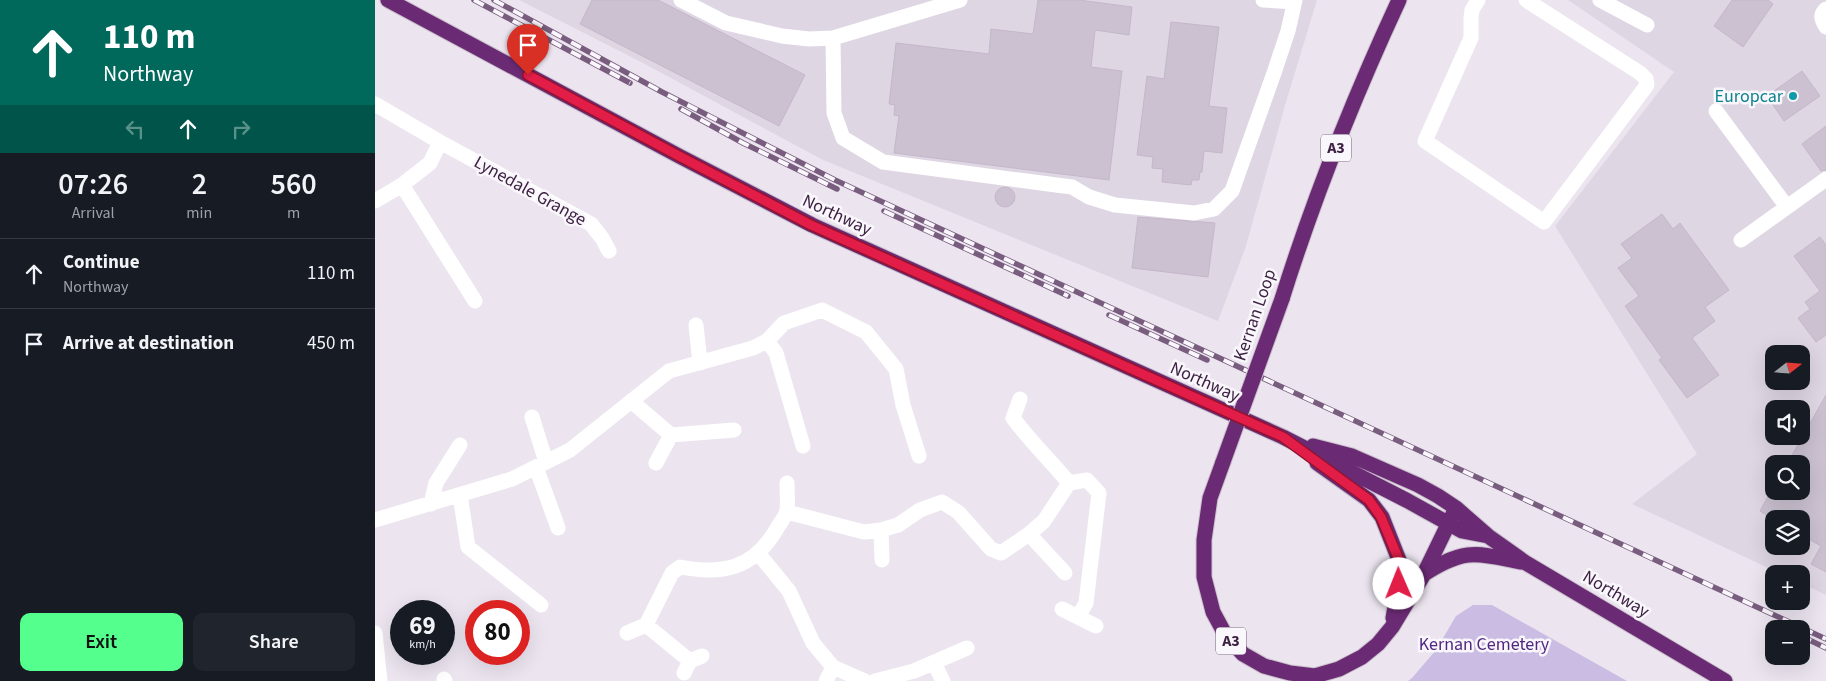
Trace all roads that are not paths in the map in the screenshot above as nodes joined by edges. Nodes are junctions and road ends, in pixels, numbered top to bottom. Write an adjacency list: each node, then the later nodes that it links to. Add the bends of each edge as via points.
1 (388, 0): 32 (highway, Northway, via 811,225)
2 (681, 0): 13 (street, via 726,23 782,36)
3 (960, 0): 13 (street)
4 (1263, 0): 9 (street)
5 (1399, 0): 61 (highway, Kernan Loop / A3, bridge, via 1341,136 1296,254 1210,498 1204,540 1204,577 1213,612 1226,636 1243,654 1264,666 1315,676 1339,669 1362,657)
6 (1478, 0): 7 (street, via 1471,18 1471,38 1425,141 1544,222 1647,85 1639,73)
7 (1526, 0)
8 (1600, 0): 11 (street)
9 (1295, 1): 13 (street, via 1288,32 1232,191 1214,209 1194,213 1115,204 1089,197 1072,187 883,162 843,138 834,114)
10 (1826, 9): 12 (street, via 1821,18)
11 (1647, 25)
12 (1826, 28)
13 (833, 38)
14 (375, 104): 16 (street, Lynedale Grange)
15 (1716, 111): 20 (street)
16 (440, 142): 18 (street, via 430,163); 22 (street, Lynedale Grange, via 591,224)
17 (1826, 179): 20 (street)
18 (401, 185): 19 (street); 23 (street)
19 (375, 201)
20 (1787, 207): 21 (street)
21 (1741, 240)
22 (609, 251)
23 (475, 301)
24 (696, 324): 26 (street)
25 (767, 340): 26 (street, via 753,348); 34 (street, via 776,354); 36 (street, via 784,323 822,310 866,332 896,369 903,406)
26 (700, 363): 28 (street, via 669,371)
27 (1020, 399): 40 (street, via 1013,418)
28 (631, 401): 31 (street); 38 (street, via 570,450)
29 (532, 417): 38 (street)
30 (734, 430): 31 (street)
31 (671, 435): 37 (street)
32 (1283, 437): 35 (highway, Northway); 46 (highway, Northway); 61 (highway, via 1369,500 1381,517 1399,560 1399,584)
33 (460, 445): 42 (street, via 436,483)
34 (803, 446)
35 (1323, 448): 43 (highway, Northway, via 1352,456 1417,485); 46 (highway, via 1443,511)
36 (919, 456)
37 (656, 463)
38 (541, 464): 41 (street, via 512,479); 47 (street)
39 (787, 483): 44 (street)
40 (1069, 483): 49 (street, via 1044,521); 58 (street, via 1087,480 1099,493 1086,603)
41 (460, 495): 42 (street); 56 (street, via 468,548)
42 (431, 504): 45 (street)
43 (1456, 508): 46 (highway, A3); 50 (highway, Northway)
44 (787, 512): 48 (street, via 864,532); 51 (street, via 767,545)
45 (375, 520)
46 (1449, 523): 50 (highway, Northway, via 1462,531); 55 (highway, A3)
47 (558, 528)
48 (881, 530): 49 (street, via 898,525 920,510 942,502 958,512 991,549 1001,552); 52 (street)
49 (1029, 534): 54 (street)
50 (1488, 536): 53 (highway, Northway)
51 (758, 553): 59 (street, via 731,569 701,571 680,567 672,573); 67 (street, via 789,590 813,643)
52 (883, 563)
53 (1526, 563): 55 (highway, via 1468,554 1453,558); 73 (highway, Northway)
54 (1065, 573)
55 (1424, 574): 61 (highway, A3)
56 (541, 605)
57 (1062, 609): 58 (street)
58 (1079, 617): 60 (street)
59 (647, 625): 63 (street); 66 (street)
60 (1096, 626)
61 (1392, 626)
62 (375, 633): 68 (street)
63 (627, 633)
64 (967, 648): 65 (street)
65 (935, 662): 71 (street, via 914,672); 72 (street)
66 (692, 663)
67 (833, 667): 69 (street); 70 (street)
68 (380, 681)
69 (826, 681)
70 (865, 681)
71 (875, 681)
72 (943, 681)
73 (1725, 681)

